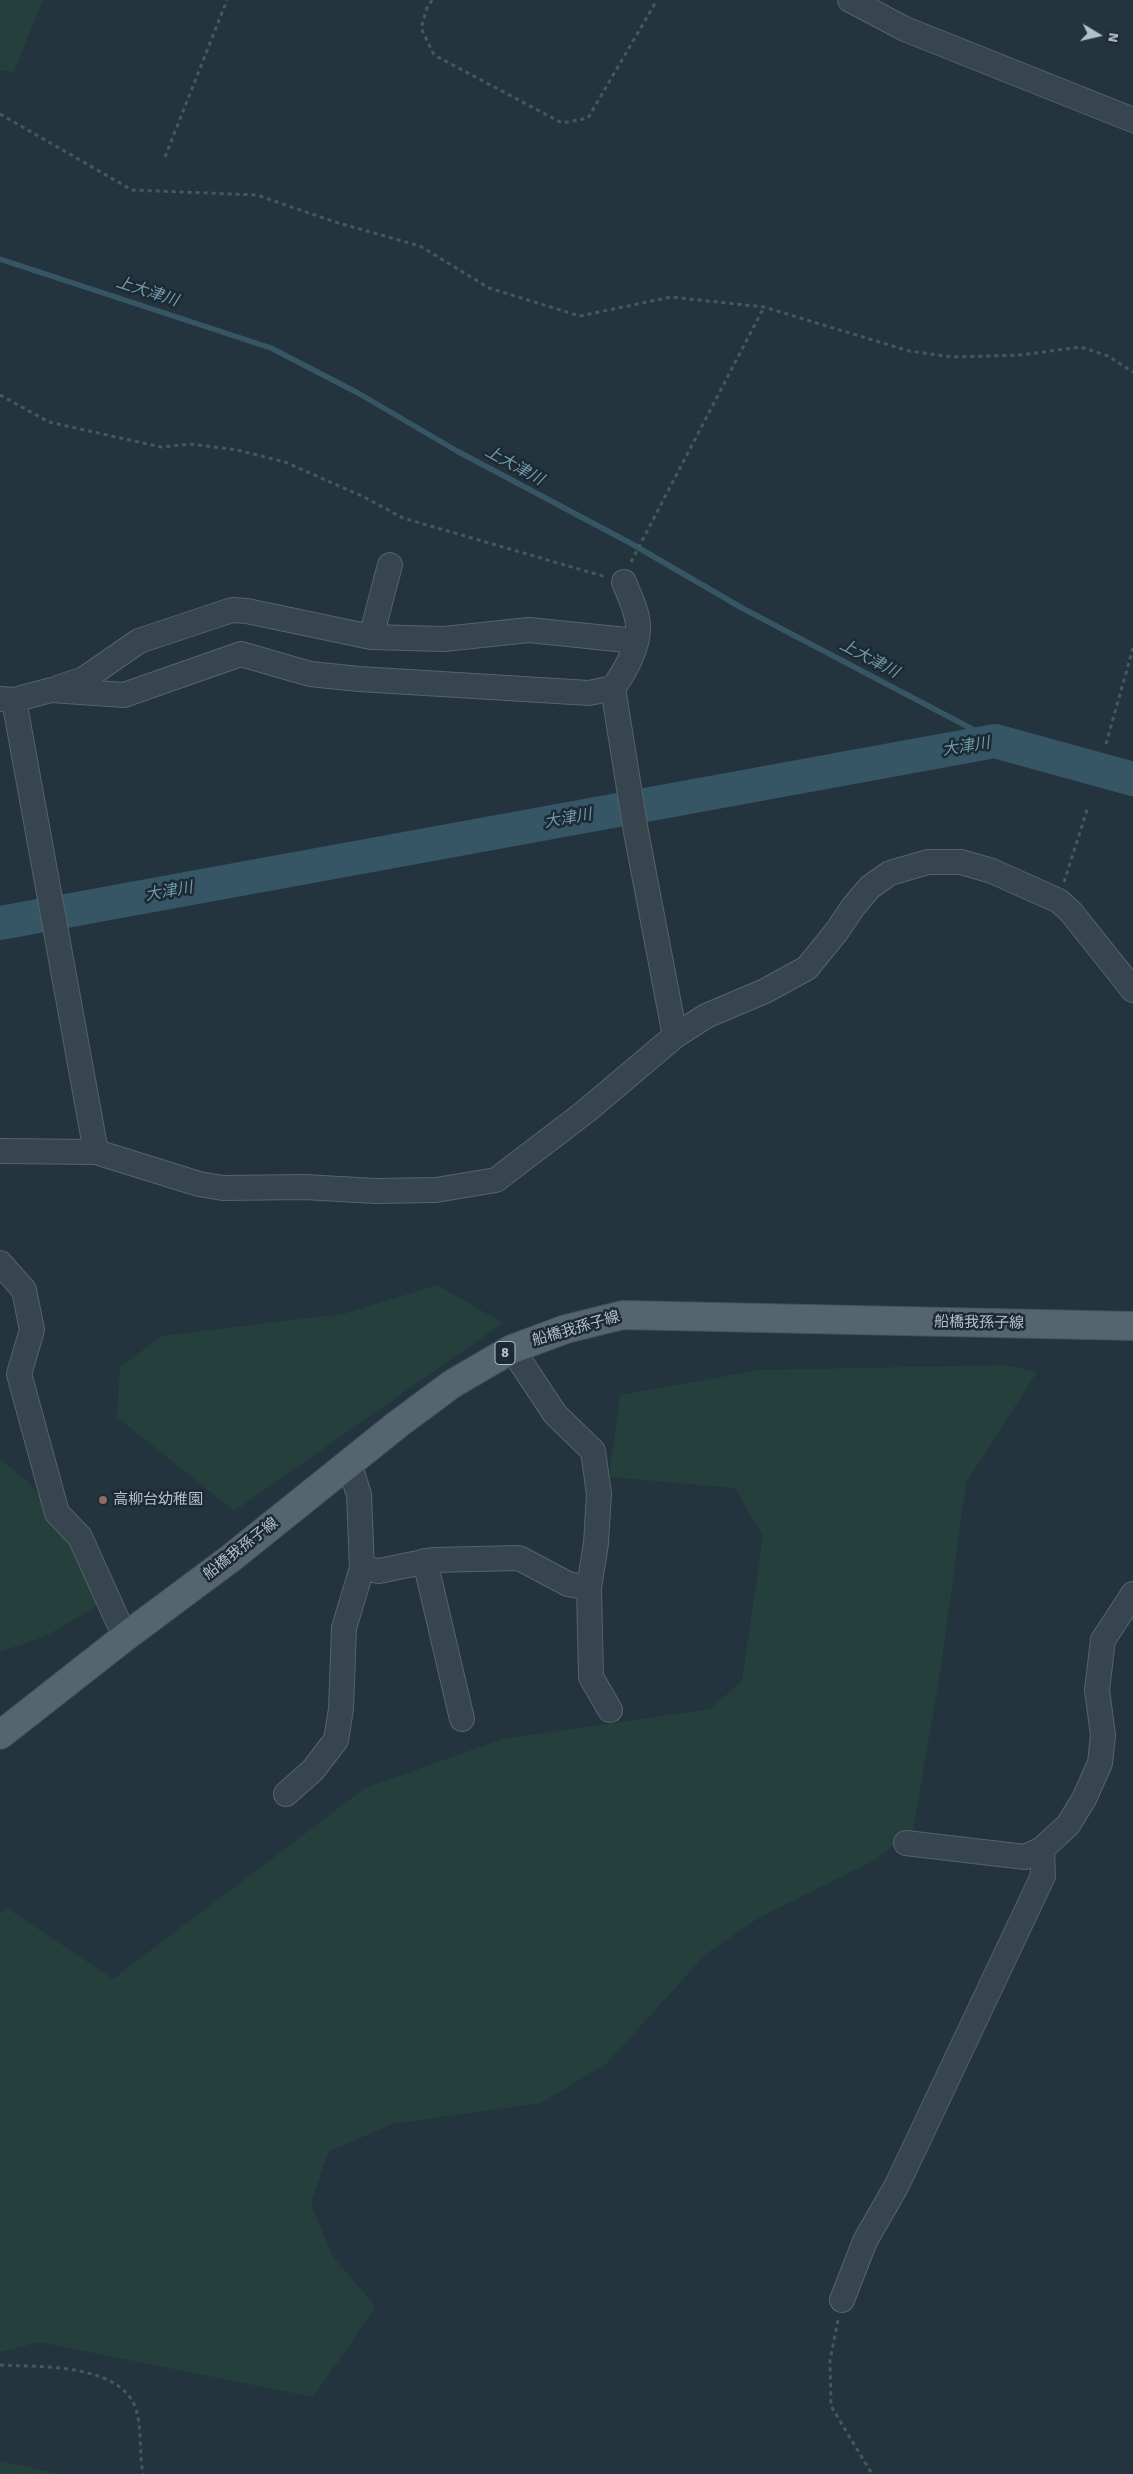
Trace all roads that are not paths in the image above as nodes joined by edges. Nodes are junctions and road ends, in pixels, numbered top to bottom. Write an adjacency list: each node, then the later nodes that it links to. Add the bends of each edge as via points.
1 (850, 0): 2 (street, via 905,29)
2 (1133, 120)
3 (390, 565): 5 (street)
4 (624, 582): 6 (street, via 638,626)
5 (371, 637): 6 (street, via 444,639 529,630); 8 (street, via 232,610 139,641 84,679)
6 (636, 641): 7 (street, via 627,669)
7 (613, 688): 8 (street, via 589,692 359,679 310,674 241,654 124,695); 11 (street, via 636,832)
8 (51, 690): 9 (street)
9 (7, 699): 13 (street, via 56,932)
10 (1133, 990): 11 (street, via 1059,901 992,871 948,860 928,862 890,873 870,887 807,968 765,991 706,1016)
11 (676, 1036): 13 (street, via 496,1180 436,1190 222,1188)
12 (0, 1150): 13 (street)
13 (96, 1152)
14 (0, 1263): 22 (street, via 24,1290 32,1330 19,1374 56,1513 80,1537)
15 (1133, 1326): 16 (main road, 船橋我孫子線 / 8, via 624,1315 566,1329)
16 (512, 1349): 17 (main road, 船橋我孫子線 / 8, via 452,1384); 20 (street, via 555,1414 594,1451 600,1494)
17 (348, 1463): 19 (street, via 359,1495); 22 (main road, 船橋我孫子線 / 8, via 232,1558)
18 (426, 1561): 19 (street, via 379,1572); 20 (street, via 519,1558 568,1584); 24 (street)
19 (362, 1568): 26 (street, via 344,1628 336,1740 313,1770)
20 (589, 1588): 23 (street, via 591,1677)
21 (1133, 1594): 28 (street, via 1103,1640 1097,1690 1103,1736 1100,1763 1068,1825)
22 (125, 1637): 25 (main road, 船橋我孫子線 / 8)
23 (610, 1710)
24 (462, 1719)
25 (0, 1735)
26 (286, 1794)
27 (906, 1843): 28 (street, via 1025,1857)
28 (1042, 1849): 29 (street, via 1043,1876 896,2185 864,2242)
29 (842, 2300)

